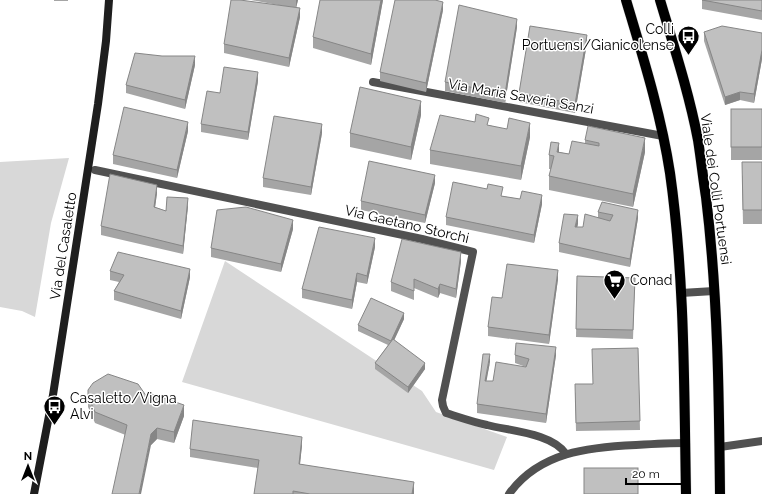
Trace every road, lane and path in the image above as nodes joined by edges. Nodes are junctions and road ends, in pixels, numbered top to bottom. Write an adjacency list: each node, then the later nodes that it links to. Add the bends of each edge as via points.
1 (109, 0): 13 (street, Via del Casaletto, via 98,104 53,395)
2 (626, 0): 5 (main road)
3 (660, 0): 7 (main road, Viale dei Colli Portuensi, via 686,88 698,142 711,241)
4 (373, 82): 5 (street, Via Maria Saveria Sanzi)
5 (663, 136): 8 (main road, via 670,174)
6 (95, 170): 12 (street, Via Gaetano Storchi, via 473,252 442,400 444,410 446,413 485,425 543,438)
7 (714, 291): 8 (street); 11 (main road, Viale dei Colli Portuensi)
8 (681, 293): 10 (main road)
9 (762, 441): 11 (street)
10 (685, 443): 12 (street, via 592,447); 15 (main road)
11 (720, 447): 16 (main road, Viale dei Colli Portuensi)
12 (566, 454): 14 (street, via 529,473)
13 (34, 494)
14 (510, 494)
15 (686, 494)
16 (720, 494)

